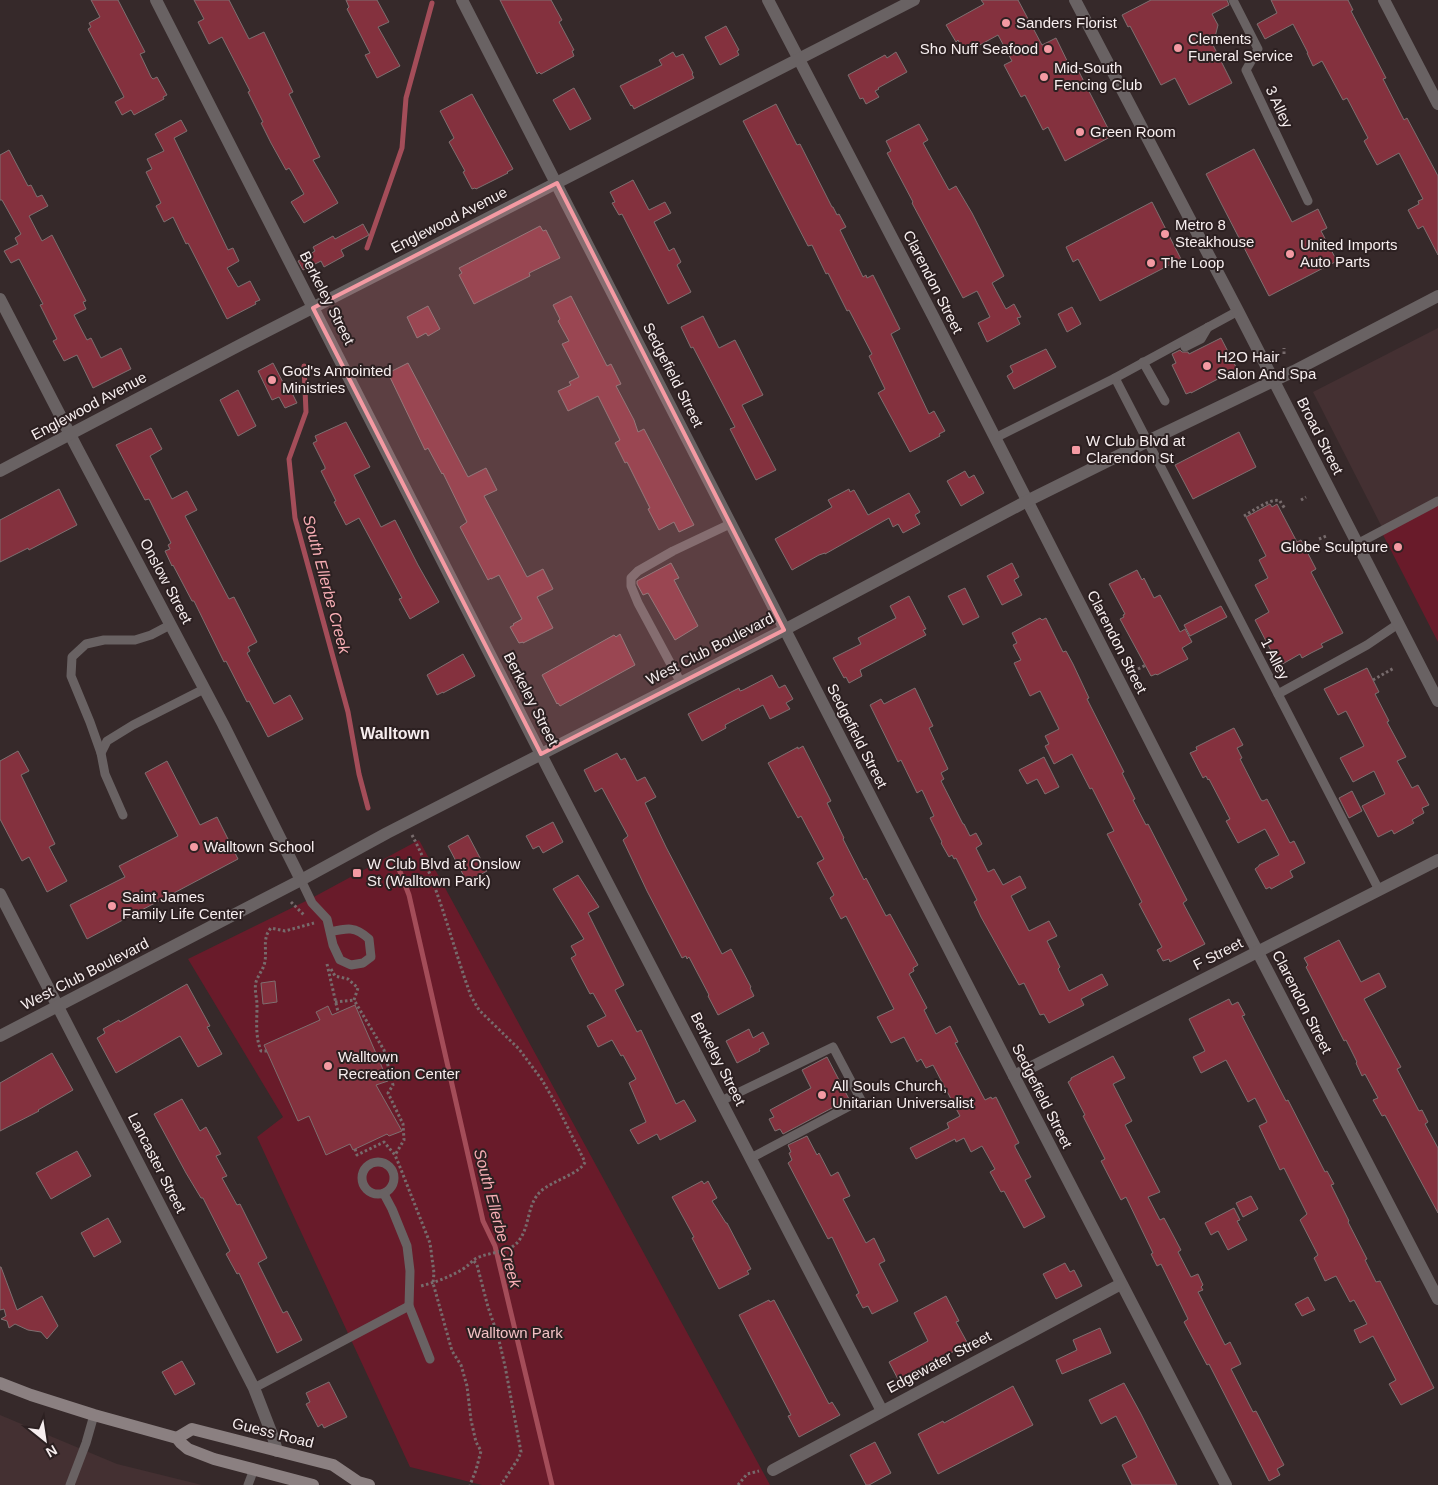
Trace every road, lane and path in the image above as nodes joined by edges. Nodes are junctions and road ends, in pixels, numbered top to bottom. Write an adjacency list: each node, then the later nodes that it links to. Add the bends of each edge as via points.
1 (156, 0): 14 (street, Berkeley Street)
2 (462, 0): 10 (street, Sedgefield Street)
3 (768, 0): 8 (street, Clarendon Street)
4 (914, 0): 8 (street, Englewood Avenue)
5 (1075, 0): 15 (street, Broad Street)
6 (1233, 0): 11 (lane, 3 Alley, via 1258,49 1246,70)
7 (1384, 0): 9 (street)
8 (799, 59): 10 (street, Englewood Avenue); 27 (street, Clarendon Street)
9 (1438, 104)
10 (557, 183): 14 (street, Englewood Avenue); 36 (street, Sedgefield Street)
11 (1308, 201)
12 (1438, 296): 24 (street, West Club Boulevard)
13 (0, 299): 26 (street, Onslow Street)
14 (313, 308): 26 (street, Englewood Avenue); 52 (street, Berkeley Street)
15 (1238, 311): 16 (lane); 24 (street, Broad Street)
16 (1210, 325): 17 (lane, via 1201,339); 21 (lane)
17 (1185, 347)
18 (1284, 348): 20 (path)
19 (1172, 354): 21 (lane)
20 (1284, 354)
21 (1153, 356): 22 (lane)
22 (1143, 362): 23 (lane); 25 (lane)
23 (1115, 378): 27 (lane); 28 (lane, 1 Alley)
24 (1274, 381): 28 (street, West Club Boulevard); 39 (street, Broad Street)
25 (1165, 401)
26 (70, 434): 29 (street, Englewood Avenue); 41 (street, Onslow Street)
27 (994, 438): 32 (street, Clarendon Street)
28 (1148, 441): 32 (street, West Club Boulevard); 49 (lane, 1 Alley)
29 (0, 471)
30 (1306, 497): 31 (path)
31 (1301, 500)
32 (1027, 501): 42 (street, West Club Boulevard); 63 (street, Clarendon Street)
33 (1438, 501): 39 (lane)
34 (1285, 508): 35 (path, via 1276,500)
35 (1244, 516)
36 (730, 524): 42 (street, Sedgefield Street); 47 (lane, via 673,551 631,578 630,586)
37 (1326, 536): 38 (path)
38 (1319, 539)
39 (1357, 544): 40 (street, Broad Street)
40 (1398, 624): 49 (lane, via 1368,645); 50 (street, Broad Street)
41 (170, 625): 48 (street, Onslow Street); 51 (lane, via 135,640 104,640 86,644 72,657 71,676)
42 (784, 630): 47 (street, West Club Boulevard); 72 (street, Sedgefield Street)
43 (1146, 665): 45 (path)
44 (1394, 668): 46 (path)
45 (1138, 670)
46 (1373, 680)
47 (680, 683): 52 (street, West Club Boulevard)
48 (204, 688): 51 (lane, via 107,741); 56 (street, Onslow Street)
49 (1278, 694): 57 (lane, 1 Alley)
50 (1438, 701)
51 (101, 753): 53 (lane, via 105,774)
52 (541, 754): 54 (street, West Club Boulevard); 73 (street, Berkeley Street)
53 (123, 815)
54 (406, 824): 56 (street, West Club Boulevard); 78 (path, via 436,888 471,996 479,1010 519,1049 542,1080 585,1162 580,1169 538,1194 519,1242)
55 (1438, 860): 57 (street, F Street)
56 (301, 880): 62 (lane, via 312,903 327,919); 68 (street, West Club Boulevard)
57 (1379, 890): 63 (street, F Street)
58 (0, 894): 68 (street, Lancaster Street)
59 (291, 902): 60 (path)
60 (314, 923): 61 (path); 71 (path, via 284,931 271,928 267,933 264,968 255,985 257,1042 261,1051)
61 (319, 929)
62 (330, 932): 62 (lane, via 340,960 351,965 363,963 371,957 369,939 362,931 349,928)
63 (1258, 952): 72 (street, F Street); 82 (street, Clarendon Street)
64 (327, 955): 65 (path)
65 (327, 964): 66 (path, via 335,976 348,979 358,988); 67 (path)
66 (354, 1000): 67 (path); 75 (path, via 384,1050 393,1085 388,1093 403,1124 404,1140)
67 (335, 1002): 69 (path)
68 (58, 1005): 70 (street, West Club Boulevard); 86 (street, Lancaster Street)
69 (338, 1012)
70 (0, 1036)
71 (267, 1051)
72 (1014, 1076): 80 (street, Sedgefield Street)
73 (721, 1101): 76 (street, Berkeley Street); 76 (lane, via 833,1047 861,1100)
74 (355, 1149): 75 (path, via 357,1156 384,1142)
75 (394, 1155): 79 (path, via 430,1243)
76 (751, 1158): 87 (street, Berkeley Street)
77 (384, 1194): 81 (lane, via 407,1246)
78 (474, 1261): 79 (path); 99 (path, via 498,1336 521,1452)
79 (433, 1283): 81 (path); 98 (path, via 452,1351 461,1365 467,1386 471,1420 481,1451)
80 (1121, 1284): 87 (street, Edgewater Street); 101 (street, Sedgefield Street)
81 (409, 1289): 83 (lane)
82 (1438, 1299)
83 (409, 1306): 84 (lane); 86 (lane)
84 (430, 1359)
85 (0, 1383): 88 (main road)
86 (254, 1388): 90 (street, Lancaster Street)
87 (882, 1411): 92 (street, Edgewater Street)
88 (94, 1416): 89 (main road); 95 (lane)
89 (177, 1438): 90 (main road, Guess Road, via 192,1429); 91 (main road, via 188,1449)
90 (277, 1451): 94 (main road, Guess Road, via 333,1465)
91 (254, 1469): 96 (lane); 97 (main road)
92 (772, 1470)
93 (755, 1472): 100 (path, via 747,1474)
94 (358, 1484)
95 (70, 1485)
96 (248, 1485)
97 (313, 1485)
98 (470, 1485)
99 (501, 1485)
100 (738, 1485)
101 (1226, 1485)

